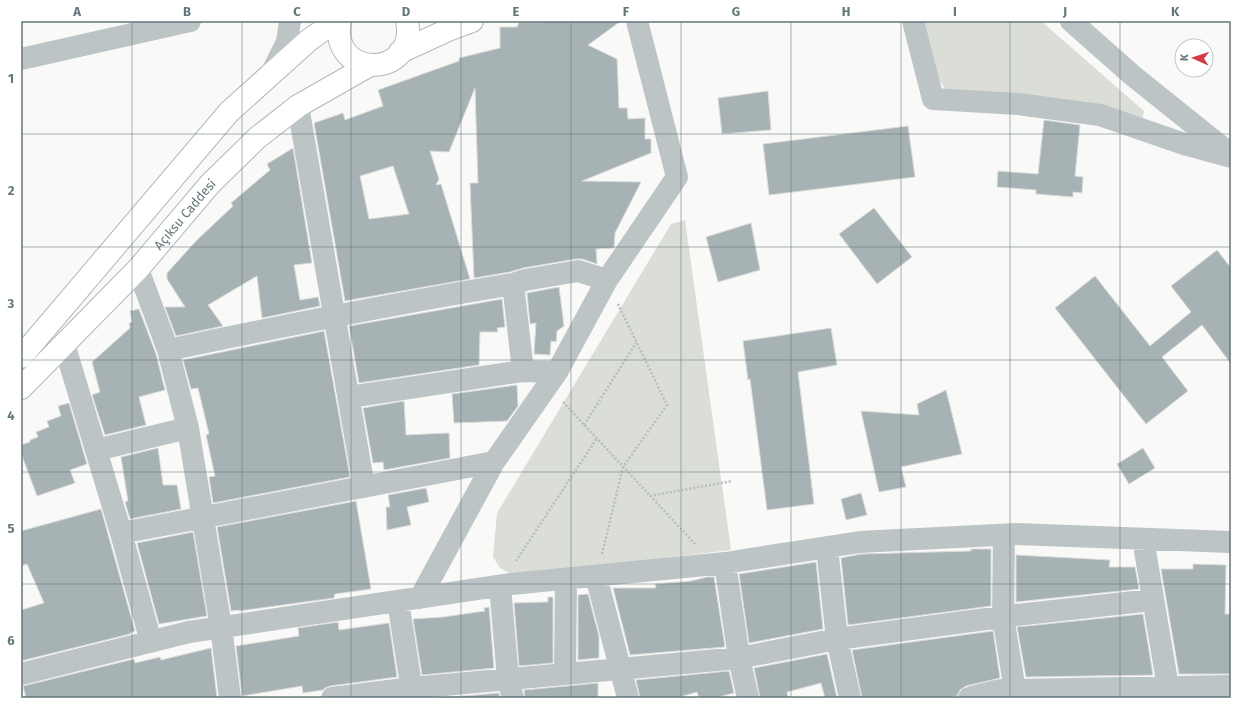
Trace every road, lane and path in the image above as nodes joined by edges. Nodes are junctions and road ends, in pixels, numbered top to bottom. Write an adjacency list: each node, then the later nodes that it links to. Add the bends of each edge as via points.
1 (190, 21): 11 (street)
2 (290, 21): 13 (street, via 286,42)
3 (336, 21): 13 (main road, via 309,40)
4 (340, 21): 12 (main road, via 338,30 345,52 353,59)
5 (407, 21): 10 (main road, via 407,39)
6 (472, 21): 10 (main road)
7 (637, 21): 17 (street, via 677,177)
8 (913, 21): 15 (street, via 933,99 1018,104 1100,115 1187,145)
9 (1071, 21): 15 (street)
10 (400, 52): 12 (main road, Açıksu Caddesi, via 385,63)
11 (21, 59)
12 (370, 65): 14 (main road, Açıksu Caddesi)
13 (271, 74): 23 (main road, via 229,112)
14 (298, 106): 16 (main road, Açıksu Caddesi, via 257,138 210,184); 19 (street)
15 (1231, 156)
16 (138, 269): 21 (main road, Açıksu Caddesi); 22 (street)
17 (607, 280): 18 (street, via 578,271); 20 (path); 25 (street)
18 (513, 284): 19 (street); 24 (street)
19 (334, 316): 22 (street); 27 (street)
20 (636, 342): 28 (path); 33 (path, via 666,405)
21 (64, 344): 26 (main road, Açıksu Caddesi); 31 (street)
22 (168, 350): 29 (street)
23 (21, 357)
24 (523, 371): 25 (street); 27 (street)
25 (552, 378): 28 (path); 32 (street)
26 (21, 388)
27 (349, 397): 35 (street)
28 (584, 425): 30 (path)
29 (188, 428): 31 (street); 37 (street)
30 (596, 438): 33 (path); 46 (path)
31 (96, 450): 38 (street)
32 (494, 462): 35 (street); 47 (street)
33 (624, 467): 36 (path); 44 (path)
34 (732, 481): 36 (path)
35 (364, 486): 37 (street)
36 (650, 496): 43 (path)
37 (202, 518): 38 (street); 51 (street)
38 (121, 533): 53 (street)
39 (1004, 535): 40 (street); 42 (street, via 860,542); 50 (street)
40 (1143, 539): 41 (street); 48 (street)
41 (1231, 542)
42 (827, 548): 43 (street); 52 (street)
43 (719, 563): 44 (street); 54 (street)
44 (596, 576): 45 (street); 55 (street)
45 (566, 579): 46 (street); 56 (street)
46 (500, 586): 47 (street); 59 (street)
47 (420, 598): 49 (street)
48 (1152, 600): 50 (street); 62 (street)
49 (398, 601): 51 (street); 60 (street)
50 (1002, 617): 52 (street); 61 (street)
51 (221, 627): 53 (street); 63 (street)
52 (837, 639): 54 (street); 67 (street)
53 (151, 642): 57 (street)
54 (739, 658): 55 (street); 66 (street)
55 (619, 668): 56 (street); 65 (street)
56 (565, 673): 59 (street)
57 (21, 674)
58 (1231, 686): 62 (street)
59 (510, 689): 60 (street)
60 (412, 693): 64 (street)
61 (1012, 693): 62 (street); 68 (street, via 986,693)
62 (1168, 693)
63 (230, 698)
64 (332, 698)
65 (628, 698)
66 (748, 698)
67 (850, 698)
68 (969, 698)

